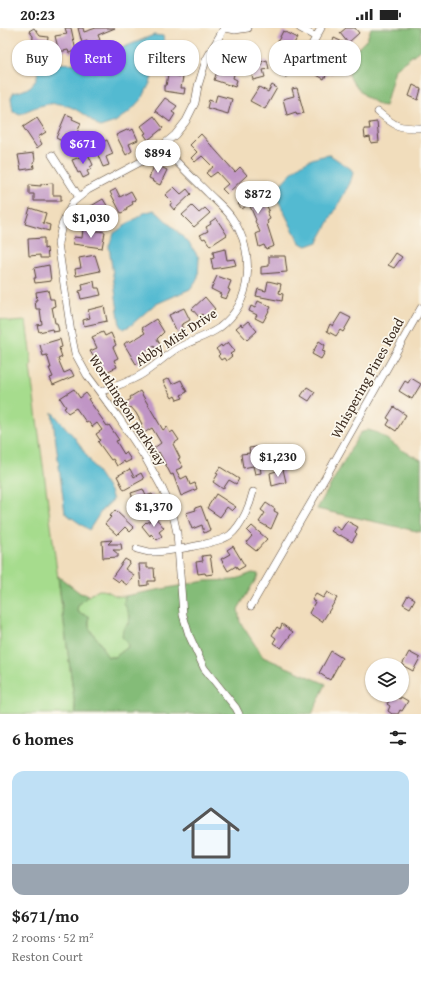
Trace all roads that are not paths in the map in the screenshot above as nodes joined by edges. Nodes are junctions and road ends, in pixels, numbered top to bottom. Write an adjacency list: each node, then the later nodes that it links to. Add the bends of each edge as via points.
1 (225, 28): 2 (street); 9 (street, Worthington parkway, via 206,60 195,103 186,122)
2 (248, 28)
3 (300, 28): 5 (street)
4 (321, 28): 5 (street)
5 (316, 37): 6 (street)
6 (314, 40)
7 (378, 112): 8 (street, via 396,126)
8 (421, 128)
9 (162, 146): 11 (street, Worthington parkway, via 146,159); 13 (street, Abby Mist Drive, via 232,217 247,254 248,274 244,294 233,314 220,327 205,337 175,350 134,379)
10 (52, 155): 11 (street)
11 (79, 197): 13 (street, Worthington parkway, via 73,202 62,225 58,243 75,353 87,376)
12 (421, 308): 17 (street, Whispering Pines Road)
13 (100, 392): 15 (street, Worthington parkway, via 161,486 172,510)
14 (253, 492): 15 (street, via 250,505 230,535 222,540)
15 (179, 548): 16 (street, via 150,552); 18 (street, Worthington parkway, via 183,615 189,635 204,668)
16 (137, 549)
17 (251, 606)
18 (239, 714)

